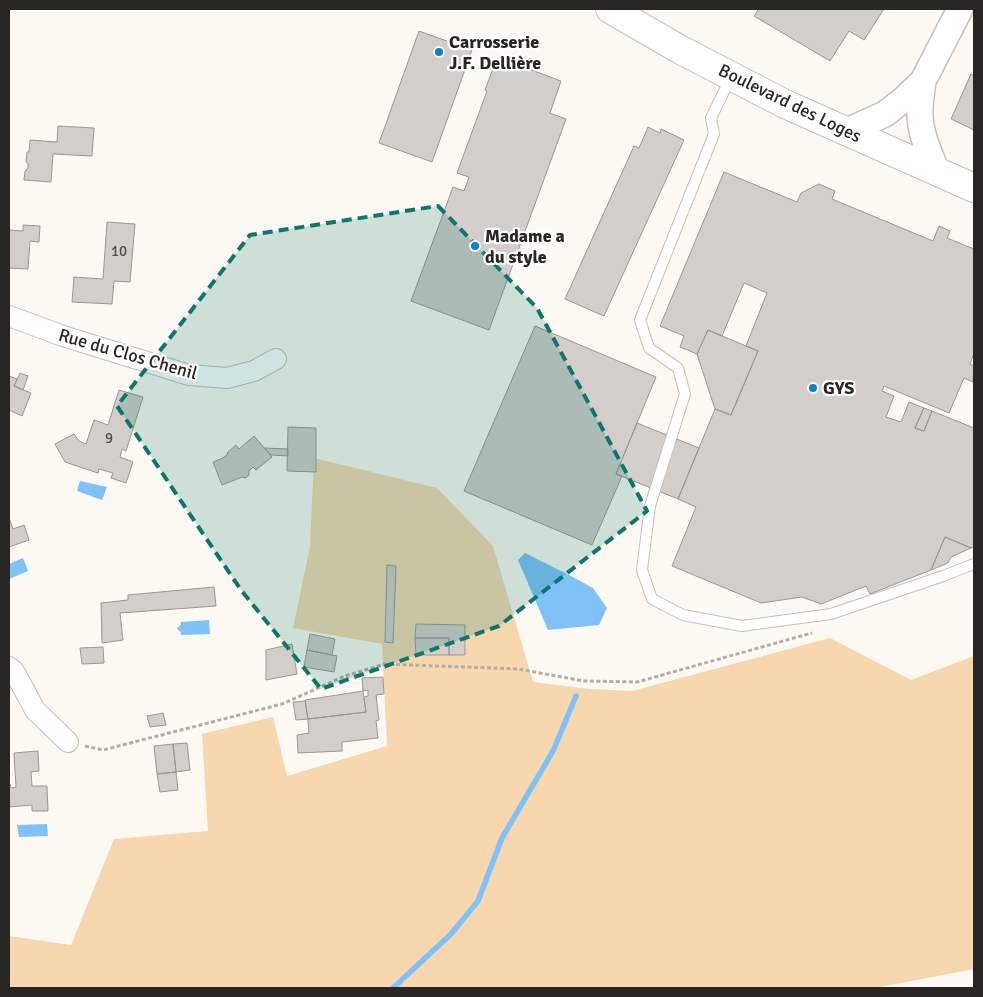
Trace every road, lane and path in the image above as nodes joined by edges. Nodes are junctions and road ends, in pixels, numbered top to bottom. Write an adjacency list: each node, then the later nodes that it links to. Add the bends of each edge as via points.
1 (610, 9): 3 (main road, Boulevard des Loges)
2 (960, 9): 4 (street)
3 (732, 76): 5 (main road, Boulevard des Loges); 10 (lane, via 711,118 714,134 640,320 649,348 678,368 685,394 650,506 642,570 652,599 683,616 742,626 831,614)
4 (923, 81): 5 (street, via 885,114); 6 (street, via 922,130)
5 (847, 131): 6 (main road, Boulevard des Loges)
6 (937, 172): 7 (main road, Boulevard des Loges)
7 (974, 188)
8 (9, 316): 9 (street, Rue du Clos Chenil, via 189,375 227,378 254,372)
9 (276, 359)
10 (974, 564)
11 (817, 631): 13 (path, via 637,682 584,681 518,669 385,664 345,676 282,704 103,750)
12 (9, 667): 13 (street, via 35,710)
13 (68, 742)

